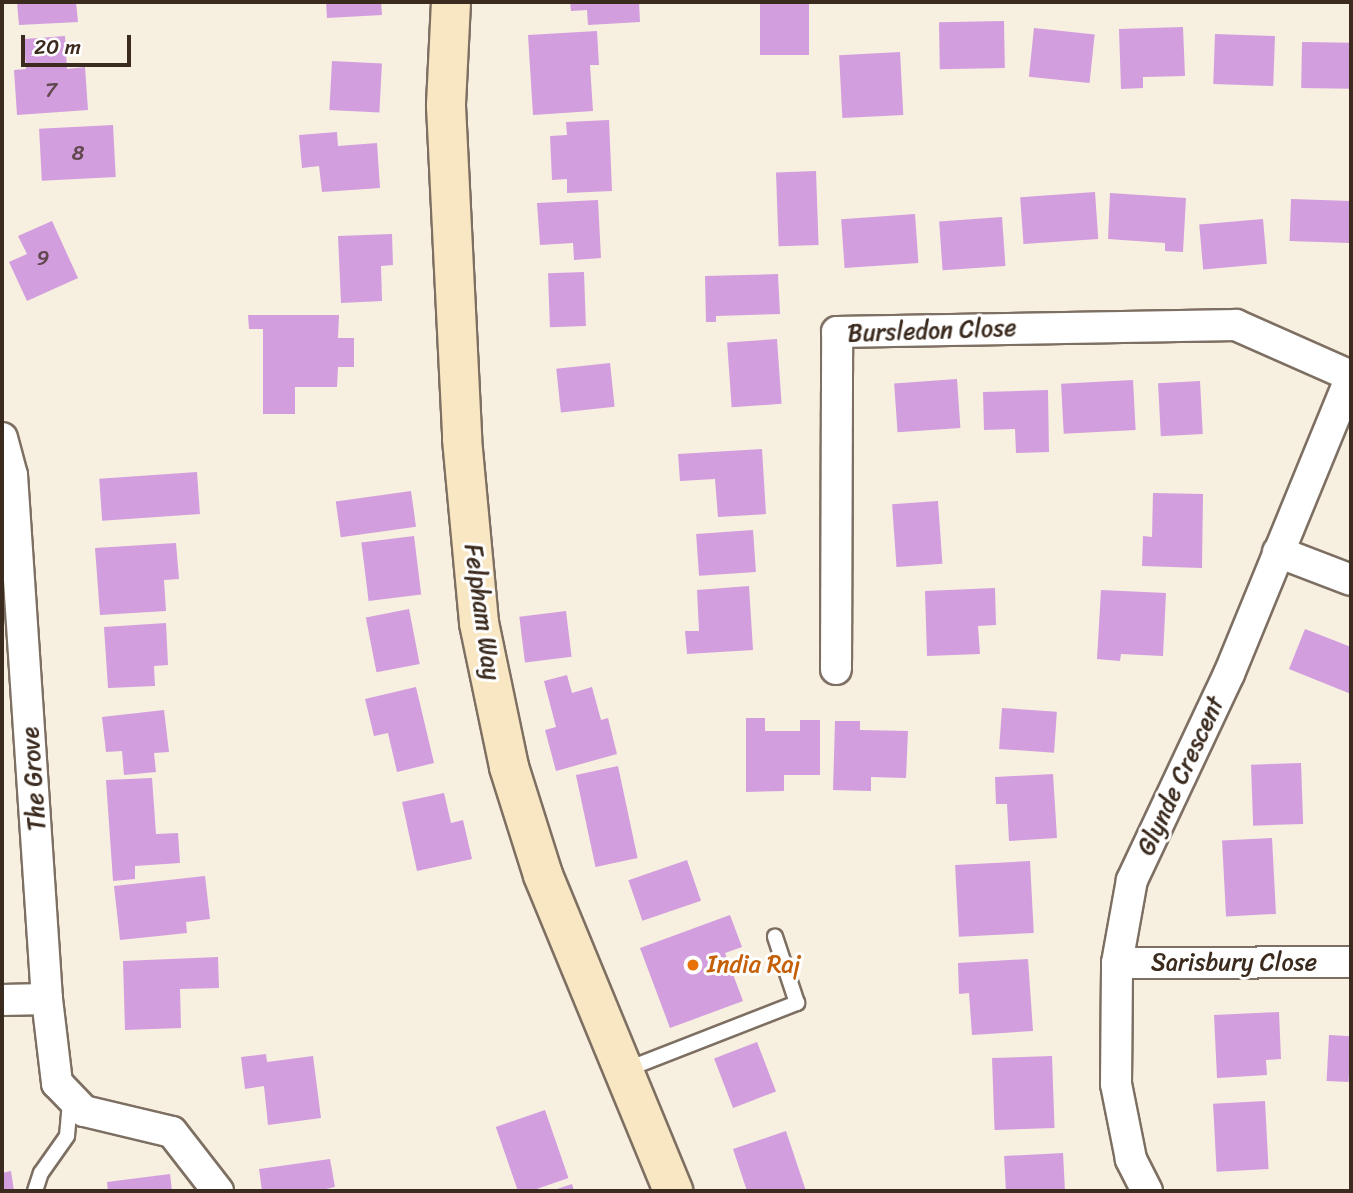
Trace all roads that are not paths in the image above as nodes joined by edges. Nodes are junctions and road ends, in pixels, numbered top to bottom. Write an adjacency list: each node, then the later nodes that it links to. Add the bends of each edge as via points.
1 (451, 2): 12 (main road, Felpham Way, via 446,106 462,439 479,623 509,767 543,875)
2 (1351, 377): 4 (street, Glynde Crescent); 6 (street, Bursledon Close, via 1236,325 837,332)
3 (2, 438): 10 (street, The Grove, via 12,475)
4 (1278, 552): 5 (street); 9 (street, Glynde Crescent, via 1229,674 1132,880)
5 (1351, 580)
6 (836, 669)
7 (775, 937): 12 (lane, via 797,1003)
8 (1351, 962): 9 (street, Sarisbury Close)
9 (1117, 963): 17 (street, Glynde Crescent, via 1116,1084 1131,1159)
10 (47, 999): 11 (street); 13 (street, The Grove, via 57,1083)
11 (2, 1000)
12 (624, 1070): 16 (main road, Felpham Way)
13 (77, 1105): 14 (lane, via 67,1136 41,1173); 15 (street, via 172,1132)
14 (35, 1191)
15 (218, 1191)
16 (673, 1191)
17 (1147, 1191)

